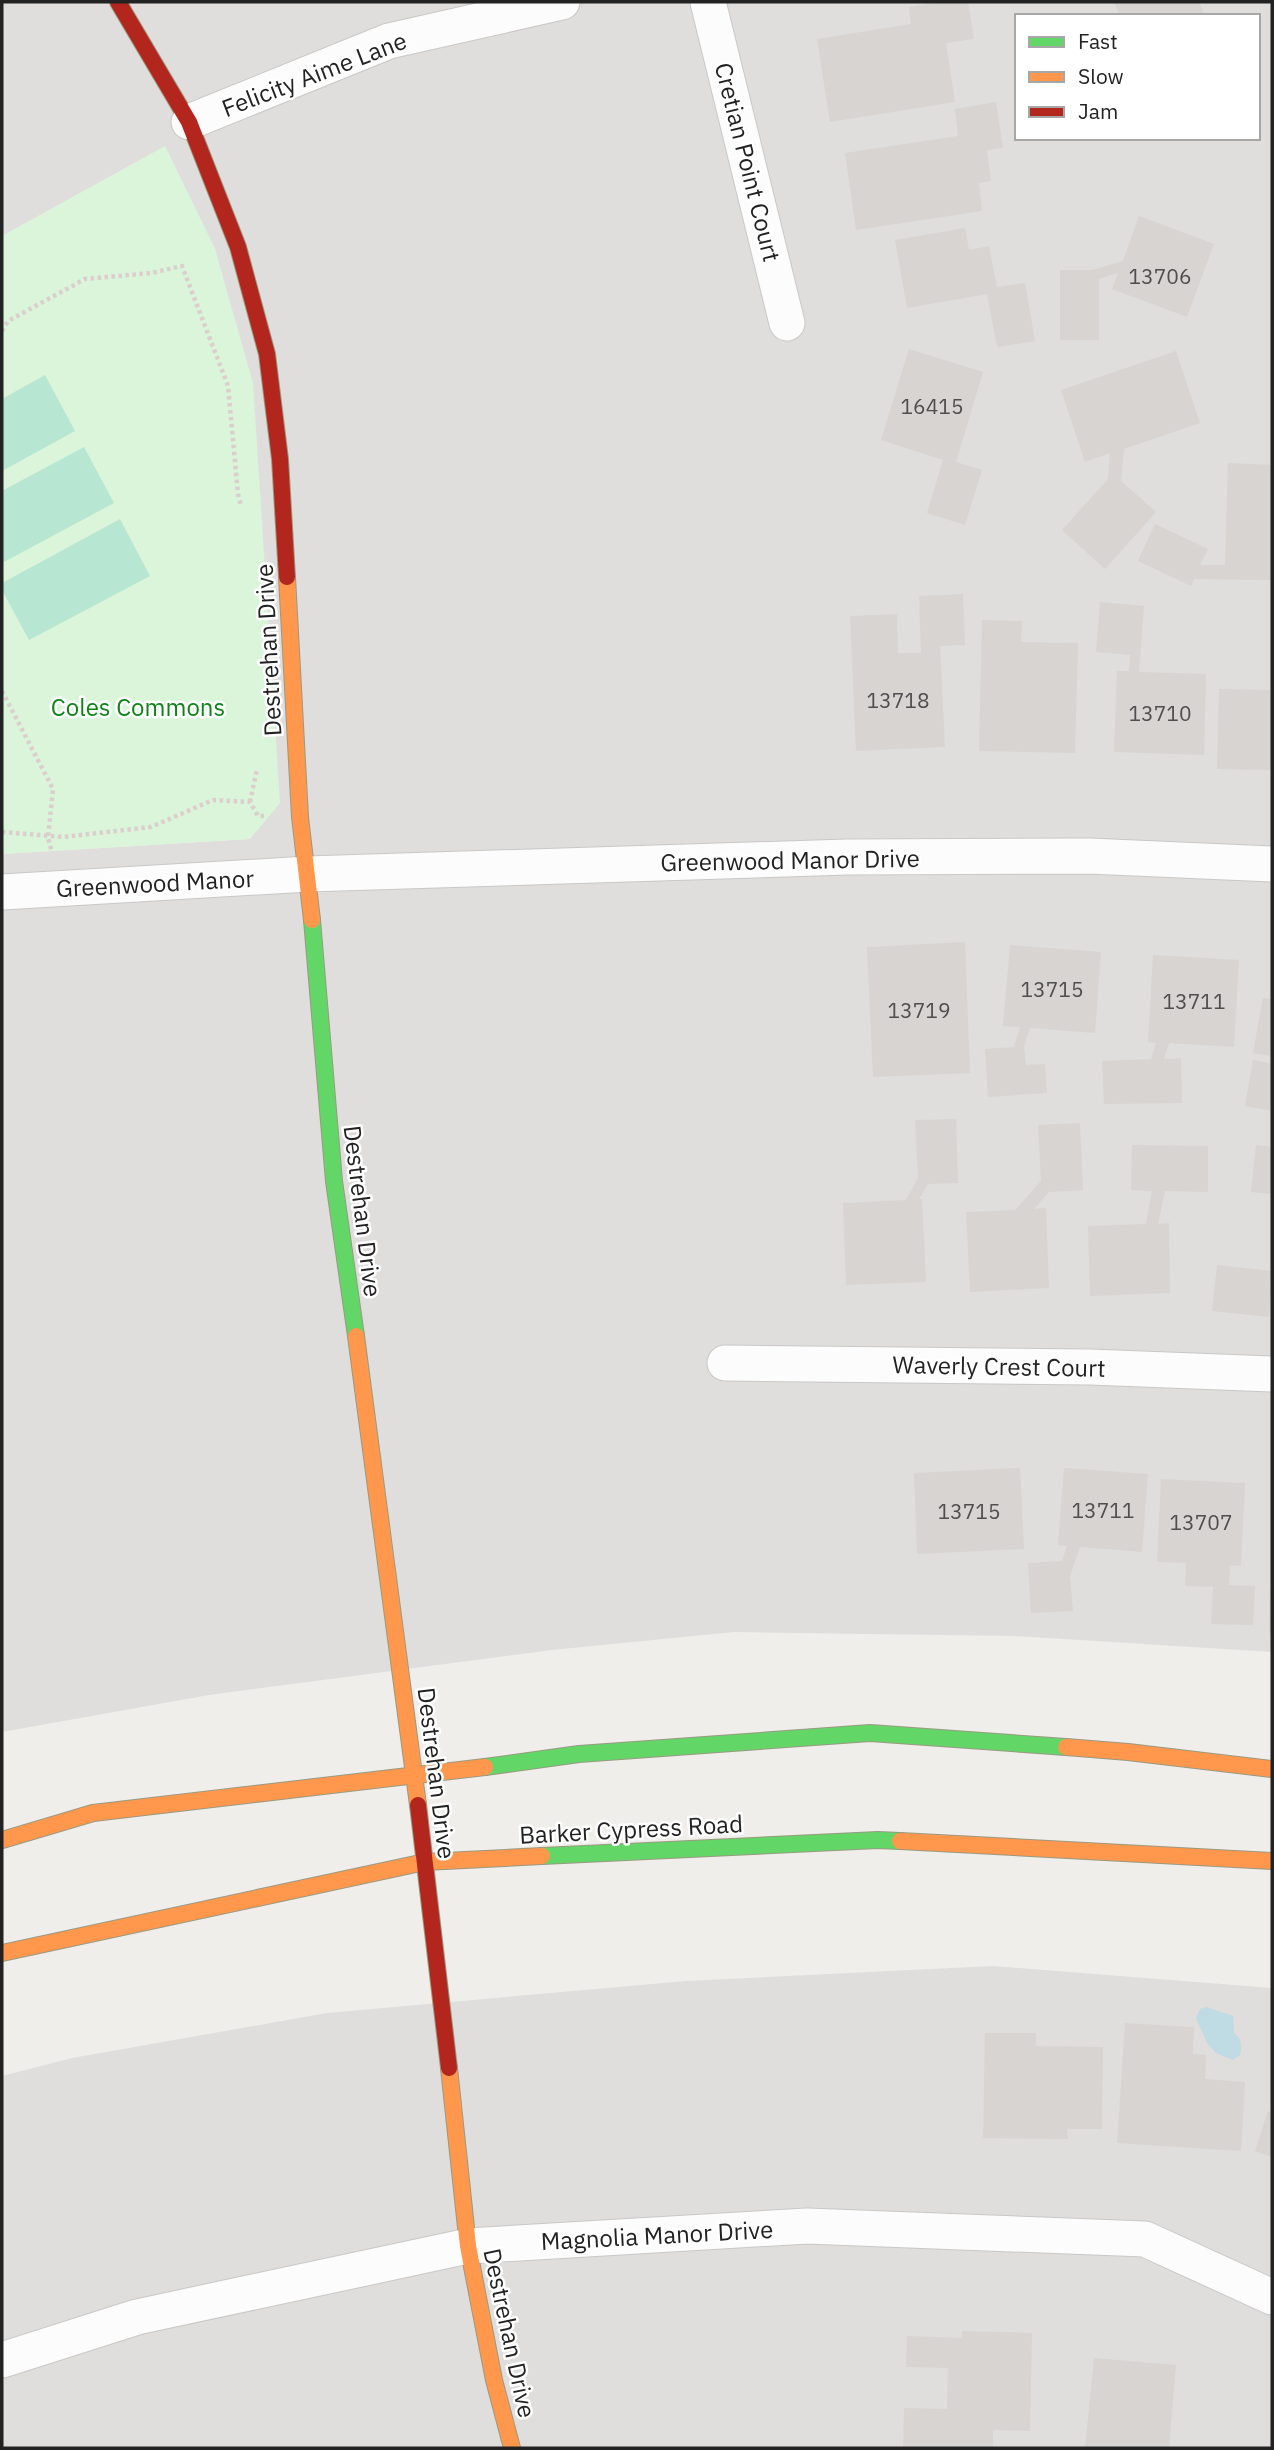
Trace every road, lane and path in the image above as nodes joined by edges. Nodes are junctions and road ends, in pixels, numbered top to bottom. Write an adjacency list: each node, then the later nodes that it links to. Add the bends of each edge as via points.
1 (118, 2): 4 (main road, Destrehan Drive)
2 (562, 2): 4 (street, Felicity Aime Lane, via 389,41)
3 (708, 2): 5 (street, Cretian Point Court)
4 (189, 122): 11 (main road, Destrehan Drive, via 238,247 267,354 280,458)
5 (787, 323)
6 (2, 331): 7 (path, via 8,321 85,279 182,266 228,386)
7 (244, 515)
8 (2, 691): 13 (path, via 53,789)
9 (258, 764): 10 (path)
10 (250, 802): 11 (path, via 258,816); 13 (path, via 213,800 151,827)
11 (300, 817): 15 (main road, Destrehan Drive)
12 (2, 832): 13 (path)
13 (48, 838): 16 (path)
14 (1272, 864): 15 (street, Greenwood Manor Drive, via 1089,856 847,857)
15 (308, 874): 16 (street, Greenwood Manor); 21 (main road, Destrehan Drive, via 334,1181)
16 (60, 888): 17 (street, Greenwood Manor)
17 (2, 892)
18 (725, 1363): 19 (street, Waverly Crest Court)
19 (1272, 1374)
20 (1272, 1769): 21 (main road, via 1128,1752 870,1733 579,1754)
21 (414, 1776): 22 (main road, via 93,1813); 24 (main road, Destrehan Drive)
22 (2, 1840)
23 (1272, 1861): 24 (main road, Barker Cypress Road, via 878,1840)
24 (425, 1862): 25 (main road, Barker Cypress Road); 26 (main road, Destrehan Drive)
25 (2, 1953)
26 (468, 2246): 27 (street, Magnolia Manor Drive, via 807,2226 1145,2239); 28 (street, Magnolia Manor Drive, via 138,2317); 29 (main road, Destrehan Drive)
27 (1272, 2297)
28 (2, 2360)
29 (512, 2448)

